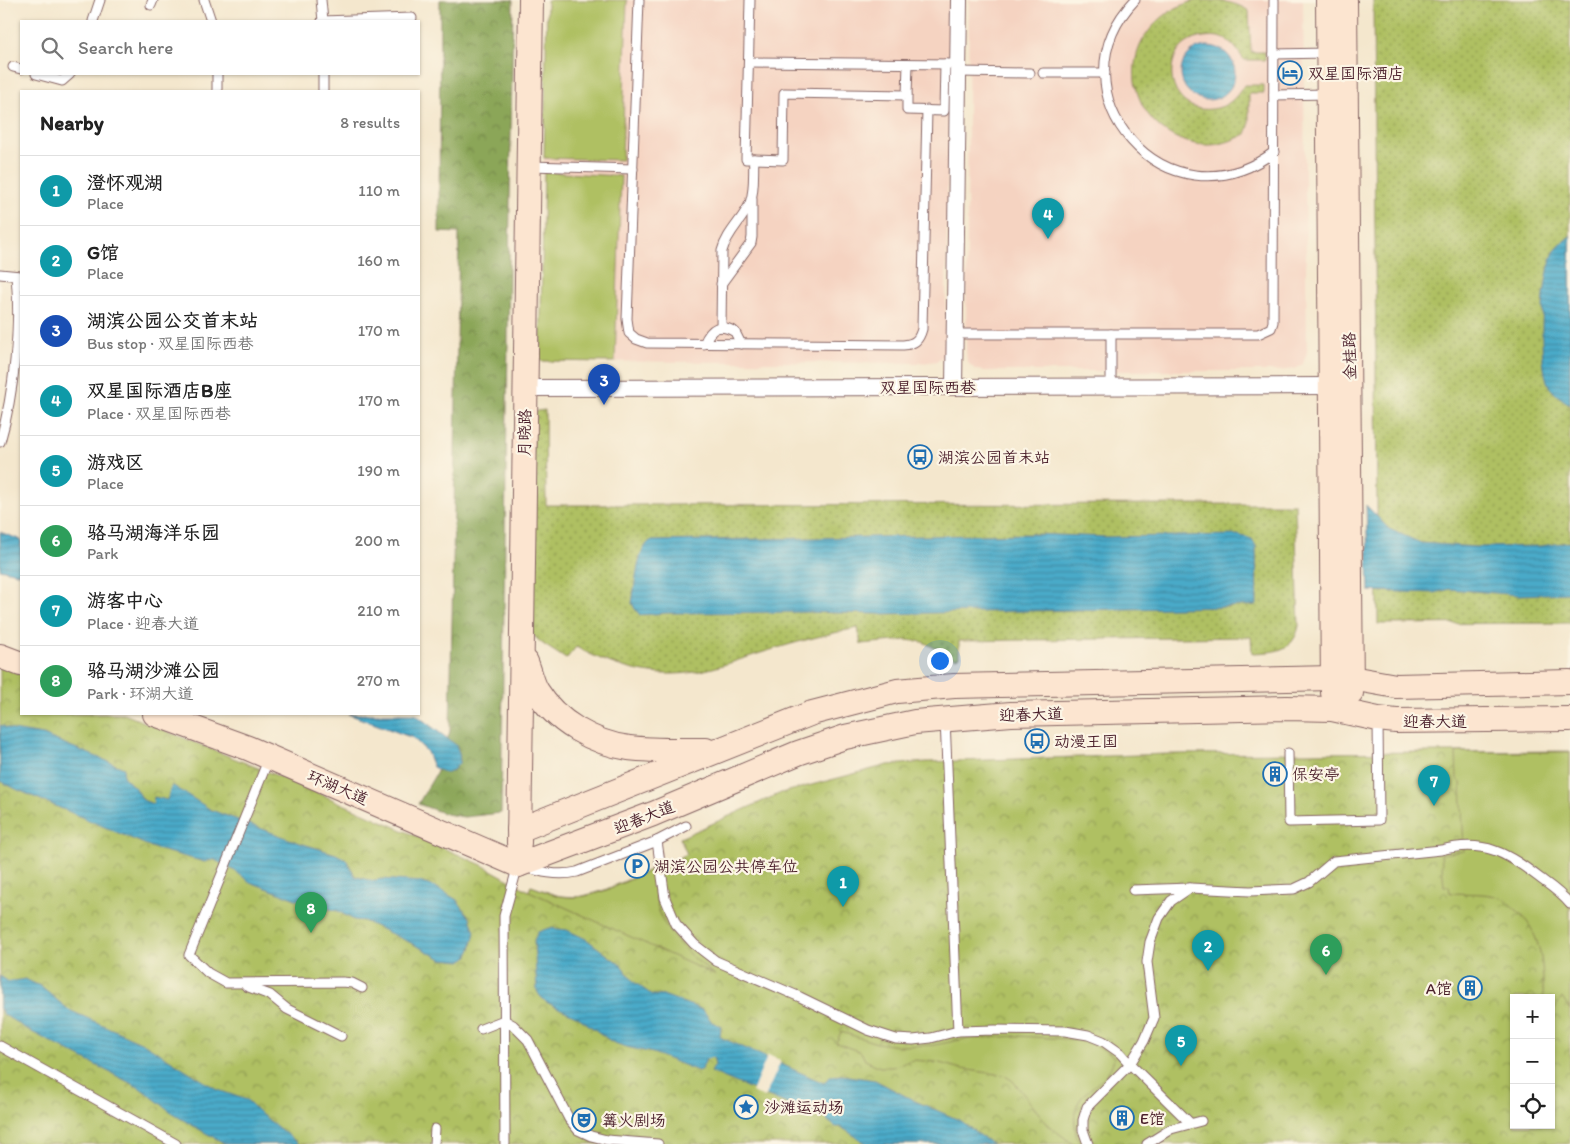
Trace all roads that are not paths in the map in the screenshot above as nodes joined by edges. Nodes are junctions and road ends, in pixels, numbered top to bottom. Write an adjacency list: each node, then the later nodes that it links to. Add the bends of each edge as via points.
1 (99, 0): 13 (lane)
2 (204, 0): 14 (lane)
3 (321, 0): 15 (lane)
4 (531, 0): 37 (main road, 月晓路)
5 (639, 0): 38 (lane)
6 (750, 0): 19 (lane)
7 (959, 0): 21 (street)
8 (1134, 0): 24 (lane, via 1119,19 1112,35)
9 (1274, 0): 18 (lane)
10 (1328, 0): 17 (main road, 金桂路)
11 (1345, 0): 17 (main road, 金桂路)
12 (412, 18): 16 (lane)
13 (94, 20)
14 (211, 20)
15 (323, 20)
16 (353, 20)
17 (1337, 53): 18 (lane); 31 (main road, 金桂路)
18 (1274, 54): 33 (lane)
19 (749, 62): 20 (lane); 36 (lane, via 746,159)
20 (908, 64): 21 (lane); 32 (lane)
21 (954, 67): 22 (lane); 34 (lane, via 944,111); 44 (street)
22 (1030, 72)
23 (1043, 72): 24 (lane)
24 (1105, 73): 35 (lane, via 1110,102 1124,132 1135,146 1162,166 1212,176 1245,169)
25 (40, 75): 26 (lane, via 62,81)
26 (69, 75)
27 (217, 75): 29 (lane)
28 (323, 75): 30 (lane)
29 (217, 90)
30 (323, 90)
31 (1337, 94): 33 (lane); 48 (main road, 金桂路); 56 (main road, 金桂路)
32 (907, 95): 34 (lane, via 907,110); 36 (lane, via 784,93 784,160)
33 (1274, 95): 35 (lane)
34 (927, 110): 47 (lane, via 922,329 919,339 903,345)
35 (1274, 152): 45 (lane, via 1271,328 1258,334)
36 (754, 159): 39 (lane)
37 (528, 166): 38 (lane); 51 (main road, 月晓路)
38 (633, 169): 46 (lane, via 628,333 647,343)
39 (752, 193): 42 (lane, via 750,204 724,242); 42 (lane, via 751,243)
40 (0, 274): 41 (lane)
41 (18, 276): 52 (lane, via 15,360)
42 (721, 284): 43 (lane)
43 (721, 327): 46 (lane, via 708,333); 47 (lane, via 736,332)
44 (954, 334): 45 (lane); 49 (street)
45 (1111, 334): 50 (lane)
46 (704, 344): 47 (lane)
47 (740, 344)
48 (1331, 386): 50 (street, 双星国际西巷); 56 (main road, 金桂路)
49 (954, 387): 50 (street, 双星国际西巷); 51 (street, 双星国际西巷)
50 (1111, 387)
51 (524, 388): 53 (main road, 月晓路)
52 (0, 442)
53 (523, 653): 63 (main road, via 536,690 551,709 576,729 628,748); 67 (main road, 月晓路)
54 (0, 656): 55 (main road)
55 (20, 664)
56 (1342, 678): 57 (main road, 迎春大道, via 1396,686); 58 (main road, 金桂路); 63 (main road, 迎春大道, via 954,686 897,691 812,713)
57 (1570, 682)
58 (1342, 711): 60 (main road, 迎春大道, via 1011,714); 61 (main road, 迎春大道)
59 (158, 715): 65 (main road, 环湖大道)
60 (945, 719): 69 (main road, 迎春大道, via 845,737 798,753 653,814); 77 (lane)
61 (1378, 719): 62 (main road, 迎春大道); 64 (lane, via 1379,820 1289,822)
62 (1570, 719)
63 (715, 751): 67 (main road, 迎春大道)
64 (1288, 753)
65 (269, 757): 69 (main road, 环湖大道); 73 (lane, via 189,955 208,973 226,983)
66 (686, 826): 68 (lane)
67 (519, 830): 69 (main road, 月晓路)
68 (657, 841): 69 (lane, via 565,875); 77 (lane, via 665,898 676,924 716,961 882,1035 913,1040)
69 (518, 865): 75 (lane, via 504,916)
70 (1190, 888): 71 (lane); 72 (lane, via 1294,889 1309,882 1334,862 1453,847 1485,847 1512,857); 80 (lane, via 1163,912 1150,942 1147,962 1154,1018)
71 (1133, 890)
72 (1570, 904)
73 (242, 984): 74 (lane, via 343,982); 78 (lane, via 270,995 287,1009)
74 (362, 988)
75 (504, 1020): 76 (lane); 84 (lane, via 514,1025 528,1040 578,1130); 87 (lane)
76 (481, 1029)
77 (958, 1031): 80 (lane, via 1057,1030 1088,1035 1120,1053)
78 (341, 1036)
79 (0, 1046): 85 (lane)
80 (1130, 1064): 82 (lane); 89 (lane, via 1087,1107 1083,1130)
81 (1201, 1121): 82 (lane)
82 (1190, 1123): 90 (lane, via 1171,1129)
83 (435, 1129): 86 (lane)
84 (606, 1142): 88 (lane)
85 (176, 1144)
86 (434, 1144)
87 (505, 1144)
88 (658, 1144)
89 (1088, 1144)
90 (1147, 1144)

